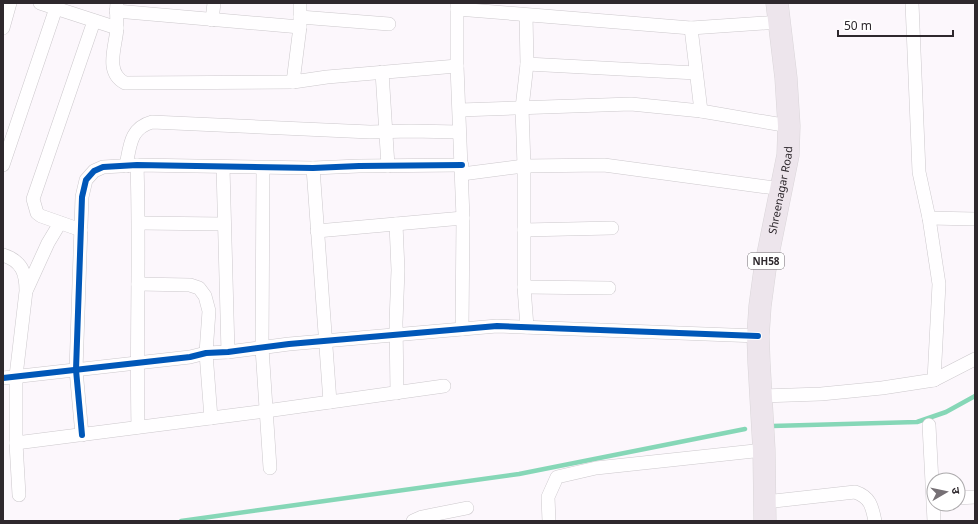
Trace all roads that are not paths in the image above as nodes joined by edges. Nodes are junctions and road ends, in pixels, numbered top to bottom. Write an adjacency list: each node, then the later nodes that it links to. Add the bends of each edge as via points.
1 (10, 3): 15 (street)
2 (40, 3): 8 (street)
3 (214, 3): 11 (street)
4 (300, 3): 13 (street)
5 (912, 3): 39 (street, via 919,172)
6 (457, 6): 10 (street); 19 (street)
7 (116, 7): 11 (street); 16 (street)
8 (56, 8): 12 (street); 29 (street)
9 (778, 13): 17 (street); 26 (highway, Shreenagar Road / NH58)
10 (526, 14): 17 (street); 18 (street)
11 (212, 20): 13 (street)
12 (94, 21): 16 (street); 41 (street, via 33,199 37,213)
13 (300, 22): 14 (street); 22 (street)
14 (389, 24)
15 (3, 28)
16 (117, 28): 22 (street, via 112,63 115,73 125,83)
17 (691, 28): 21 (street)
18 (527, 64): 21 (street); 23 (street)
19 (457, 66): 20 (street); 24 (street)
20 (382, 72): 22 (street); 27 (street)
21 (696, 73): 25 (street)
22 (293, 82)
23 (522, 108): 24 (street); 25 (street, via 630,104); 32 (street)
24 (460, 110): 28 (street)
25 (701, 111): 26 (street)
26 (789, 126): 37 (highway, Shreenagar Road / NH58, via 788,155)
27 (387, 132): 28 (street); 30 (street, via 152,122 144,124 130,143); 31 (street)
28 (459, 132): 36 (street)
29 (3, 165)
30 (132, 165): 33 (street); 42 (street); 46 (street, via 103,167 94,171 86,180 82,197)
31 (388, 166): 35 (street); 36 (street)
32 (524, 166): 36 (street); 37 (street, via 604,165); 47 (street)
33 (223, 167): 34 (street); 43 (street)
34 (263, 168): 35 (street); 59 (street)
35 (313, 168): 48 (street)
36 (462, 169): 38 (street)
37 (782, 189): 57 (highway, Shreenagar Road / NH58, via 765,269)
38 (463, 218): 44 (street); 55 (street)
39 (929, 218): 40 (street); 67 (street, via 939,284)
40 (975, 219)
41 (60, 223): 46 (street); 53 (street)
42 (139, 223): 43 (street); 50 (street)
43 (224, 224): 60 (street)
44 (396, 224): 48 (street); 56 (street)
45 (612, 228): 47 (street)
46 (81, 230): 64 (street)
47 (524, 230): 51 (street)
48 (317, 231): 58 (street)
49 (3, 255): 53 (street, via 21,266 26,279)
50 (138, 284): 61 (street, via 190,284 199,288 205,296 209,311); 63 (street)
51 (524, 287): 52 (street); 54 (street)
52 (609, 288)
53 (26, 291): 65 (street)
54 (527, 327): 55 (street); 57 (street)
55 (462, 329): 56 (street)
56 (396, 335): 58 (street); 69 (street)
57 (758, 336): 70 (highway, Shreenagar Road / NH58)
58 (326, 341): 59 (street); 71 (street)
59 (262, 348): 60 (street); 72 (street)
60 (228, 352): 61 (street)
61 (206, 353): 63 (street); 73 (street)
62 (975, 359): 67 (street)
63 (137, 363): 64 (street); 75 (street)
64 (76, 370): 65 (street); 76 (street)
65 (16, 376): 66 (street); 77 (street)
66 (3, 378)
67 (934, 380): 70 (street, via 821,394)
68 (444, 386): 69 (street)
69 (397, 393): 71 (street)
70 (760, 396): 78 (highway, Shreenagar Road / NH58)
71 (330, 402): 72 (street)
72 (266, 411): 73 (street); 79 (street)
73 (212, 418): 75 (street)
74 (929, 425): 80 (street)
75 (138, 427): 76 (street)
76 (82, 435): 77 (street)
77 (16, 443): 81 (street)
78 (764, 450): 83 (highway, Shreenagar Road / NH58); 85 (street, via 596,468 558,477 548,497)
79 (270, 468)
80 (932, 472)
81 (19, 496)
82 (467, 508): 84 (street)
83 (765, 511): 86 (street, via 855,492 868,500)
84 (413, 521)
85 (549, 521)
86 (875, 521)

